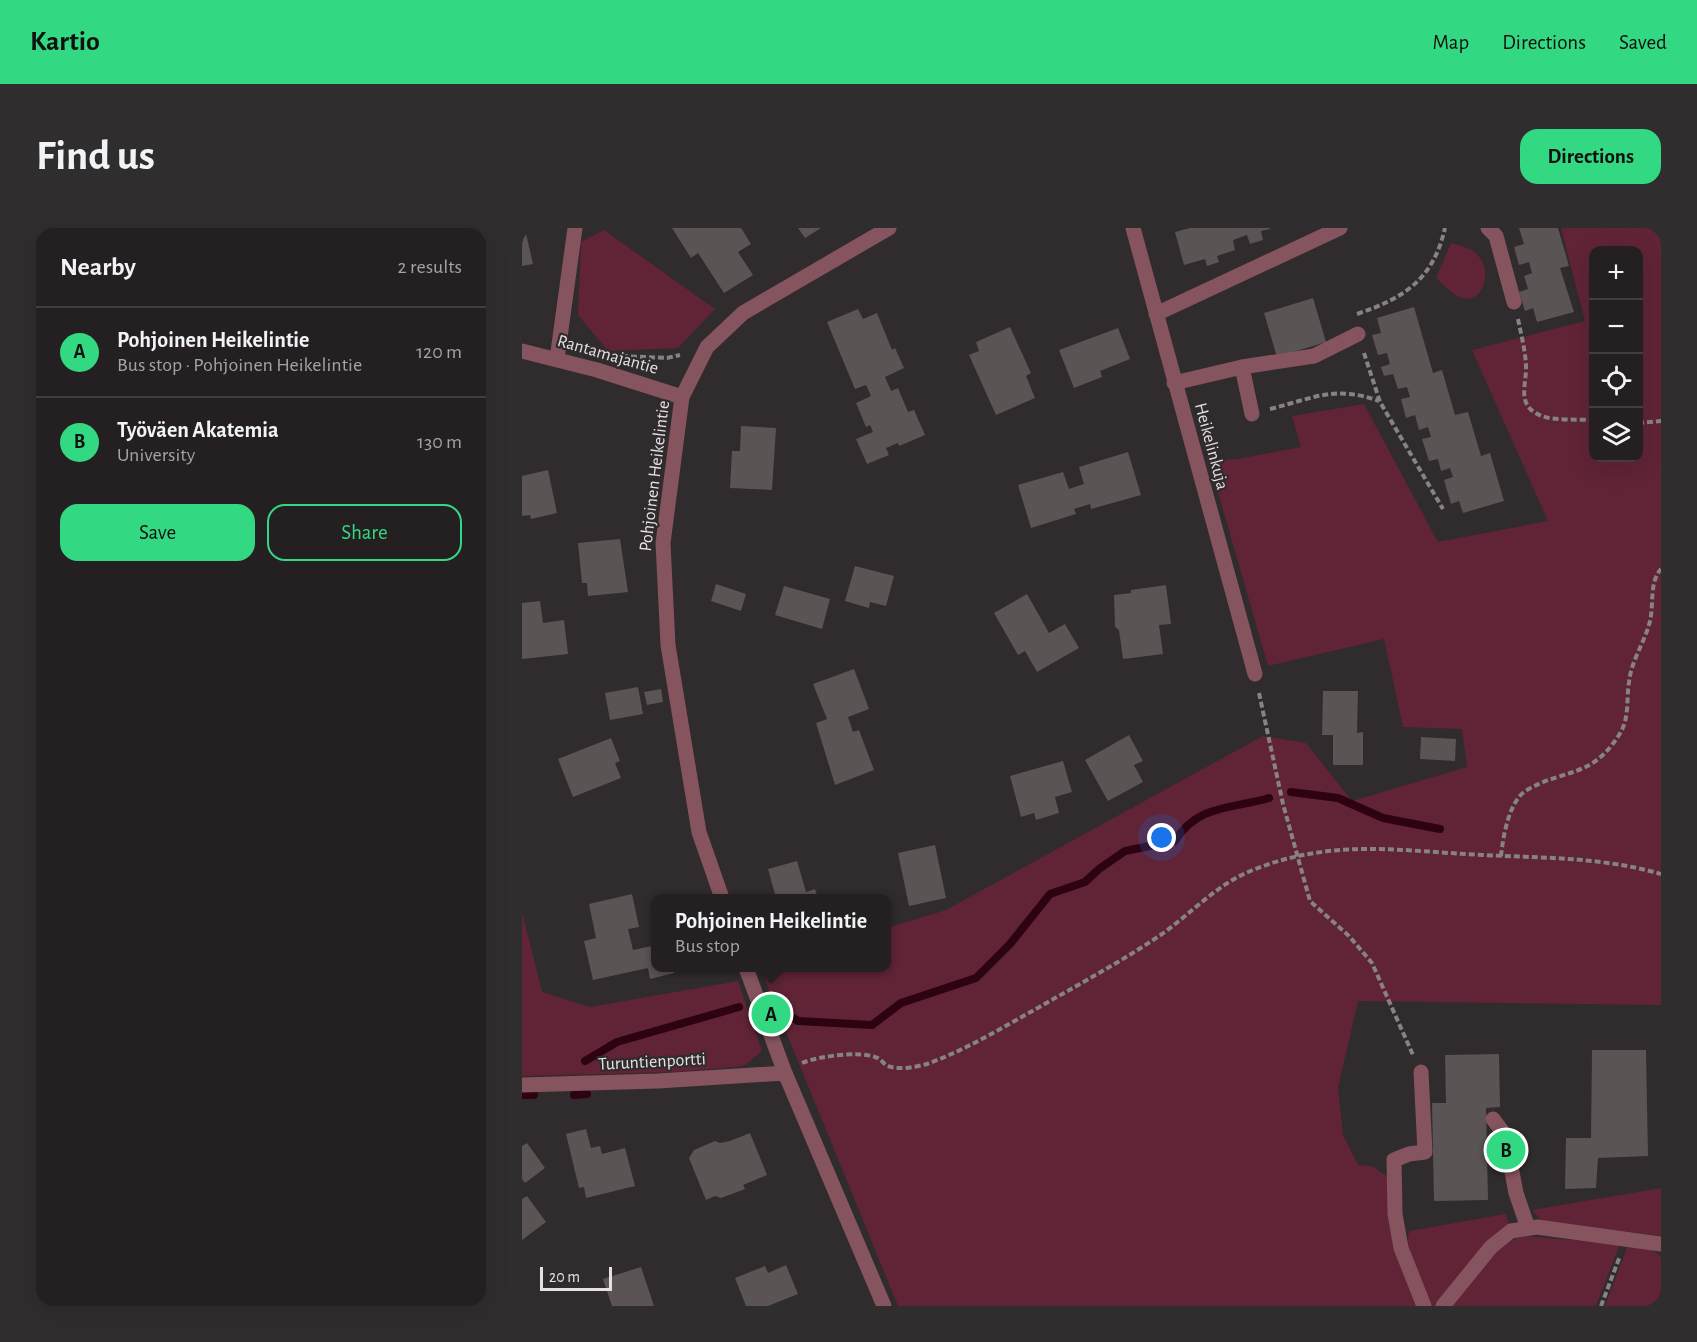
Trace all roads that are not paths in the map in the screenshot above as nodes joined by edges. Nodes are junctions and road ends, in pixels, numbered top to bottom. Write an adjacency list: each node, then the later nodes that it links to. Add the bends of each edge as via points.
1 (575, 228): 10 (street)
2 (889, 228): 13 (street, Pohjoinen Heikelintie, via 743,313 705,351)
3 (1133, 228): 7 (street, Heikelinkuja)
4 (1340, 228): 7 (street)
5 (1488, 228): 6 (street, via 1496,236)
6 (1514, 302)
7 (1156, 314): 12 (street, Heikelinkuja)
8 (1358, 334): 11 (street, via 1314,356)
9 (522, 351): 10 (street, Rantamajantie)
10 (557, 359): 13 (street, Rantamajantie)
11 (1242, 367): 12 (street); 14 (street)
12 (1174, 383): 15 (street, Heikelinkuja)
13 (682, 397): 16 (street, Pohjoinen Heikelintie, via 663,543 668,645 699,832)
14 (1252, 414)
15 (1255, 674)
16 (721, 894)
17 (747, 972): 19 (street)
18 (1421, 1072): 25 (street, via 1425,1152 1394,1160 1395,1214 1401,1248)
19 (784, 1073): 20 (street, Turuntienportti); 24 (street)
20 (522, 1085)
21 (1493, 1119): 22 (street, via 1505,1135 1516,1194)
22 (1528, 1228): 23 (street); 26 (street, via 1511,1231 1491,1247)
23 (1661, 1244)
24 (884, 1306)
25 (1424, 1306)
26 (1443, 1306)

